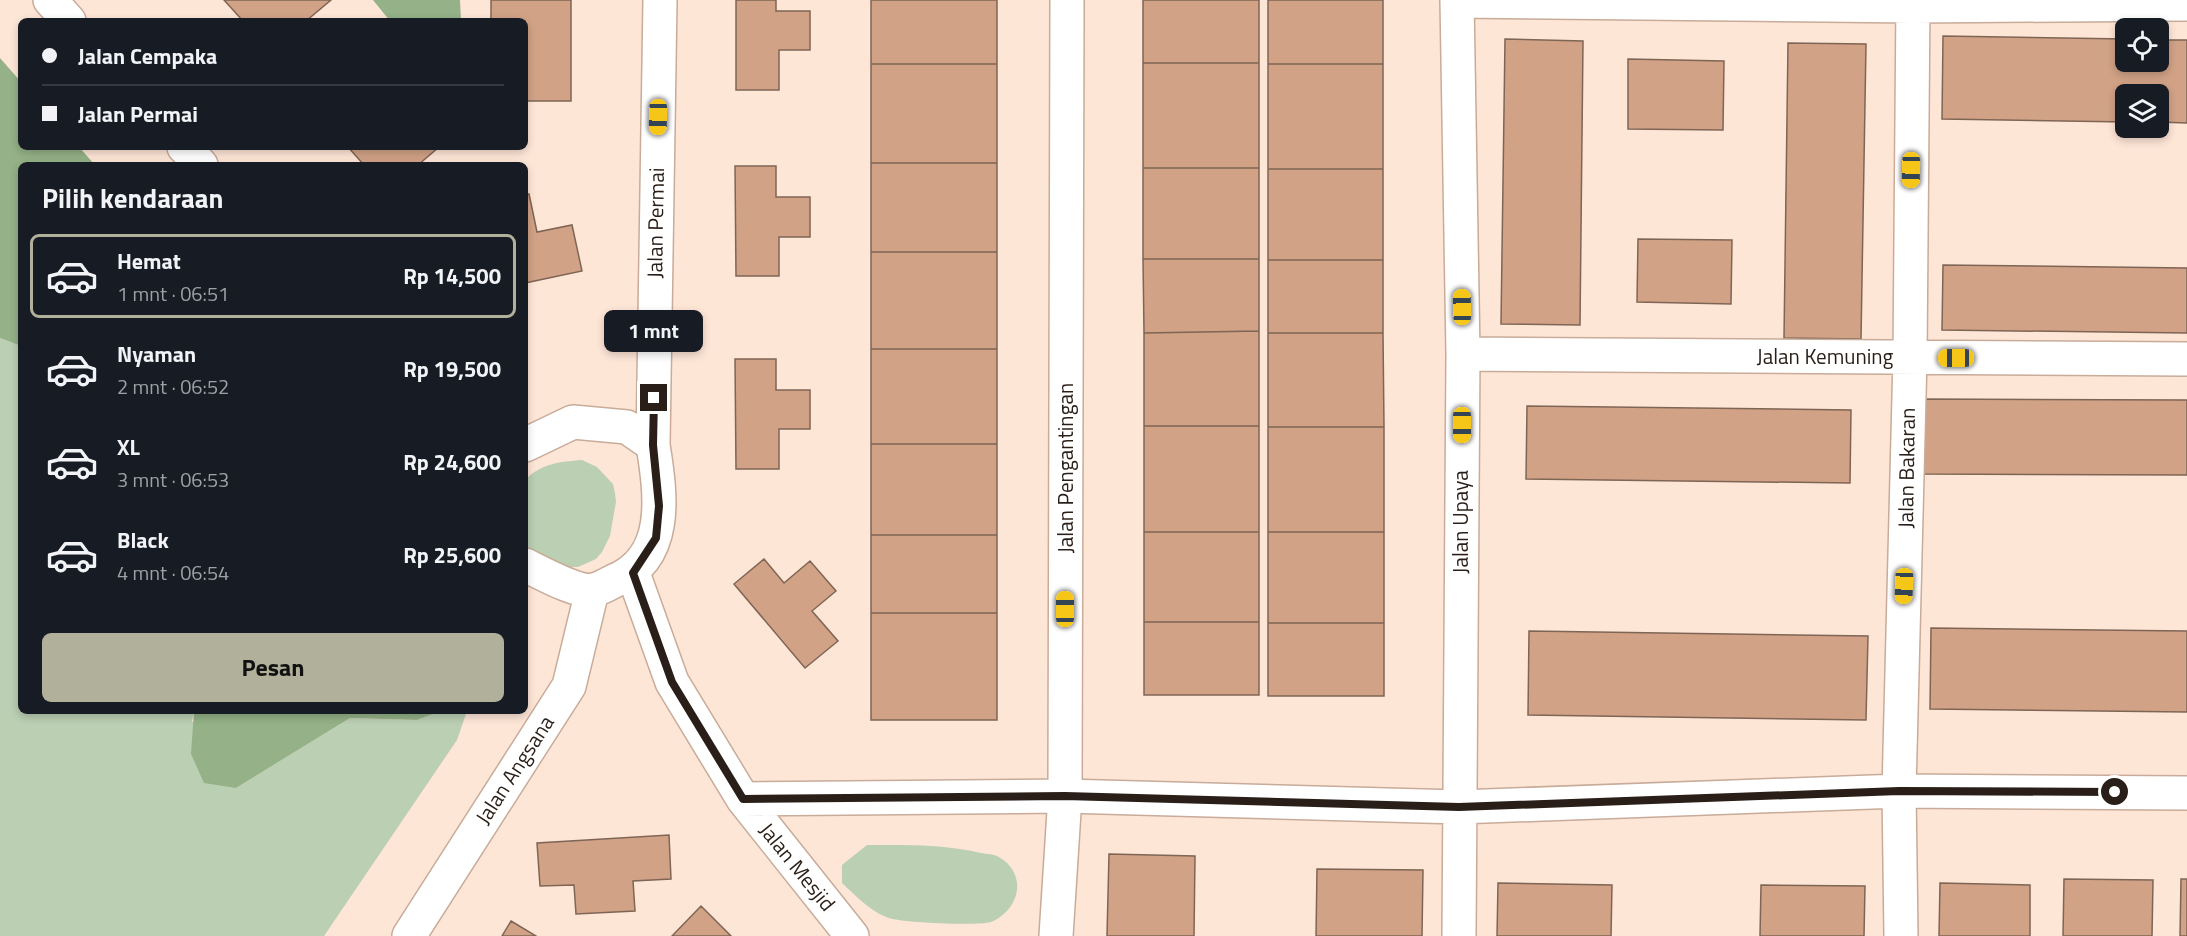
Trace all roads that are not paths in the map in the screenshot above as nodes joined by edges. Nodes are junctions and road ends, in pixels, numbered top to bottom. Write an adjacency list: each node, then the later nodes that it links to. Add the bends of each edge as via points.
1 (50, 0): 7 (street)
2 (660, 0): 14 (street, Jalan Permai)
3 (1067, 0): 20 (street, Jalan Pengantingan)
4 (1457, 0): 5 (street); 10 (street, Jalan Upaya)
5 (1913, 3): 6 (street); 11 (street, Jalan Bakaran)
6 (2187, 4)
7 (66, 18)
8 (187, 150): 9 (street)
9 (198, 162)
10 (1463, 354): 11 (street, Jalan Kemuning); 22 (street, Jalan Upaya)
11 (1910, 357): 12 (street, Jalan Kemuning); 18 (street, Jalan Bakaran)
12 (2187, 359)
13 (528, 444): 14 (street, via 573,422 627,427)
14 (653, 445): 16 (street, Jalan Permai, via 659,506 656,538)
15 (528, 566): 17 (street)
16 (633, 573): 17 (street); 21 (street, Jalan Mesjid, via 672,682)
17 (592, 591): 23 (street, Jalan Angsana, via 569,686)
18 (1899, 791): 19 (street); 22 (street); 27 (street, Jalan Bakaran)
19 (2187, 793)
20 (1065, 796): 21 (street); 22 (street); 25 (street, Jalan Pengantingan)
21 (743, 799): 24 (street, Jalan Mesjid)
22 (1459, 807): 26 (street, Jalan Upaya)
23 (409, 936)
24 (852, 936)
25 (1056, 936)
26 (1459, 936)
27 (1901, 936)

